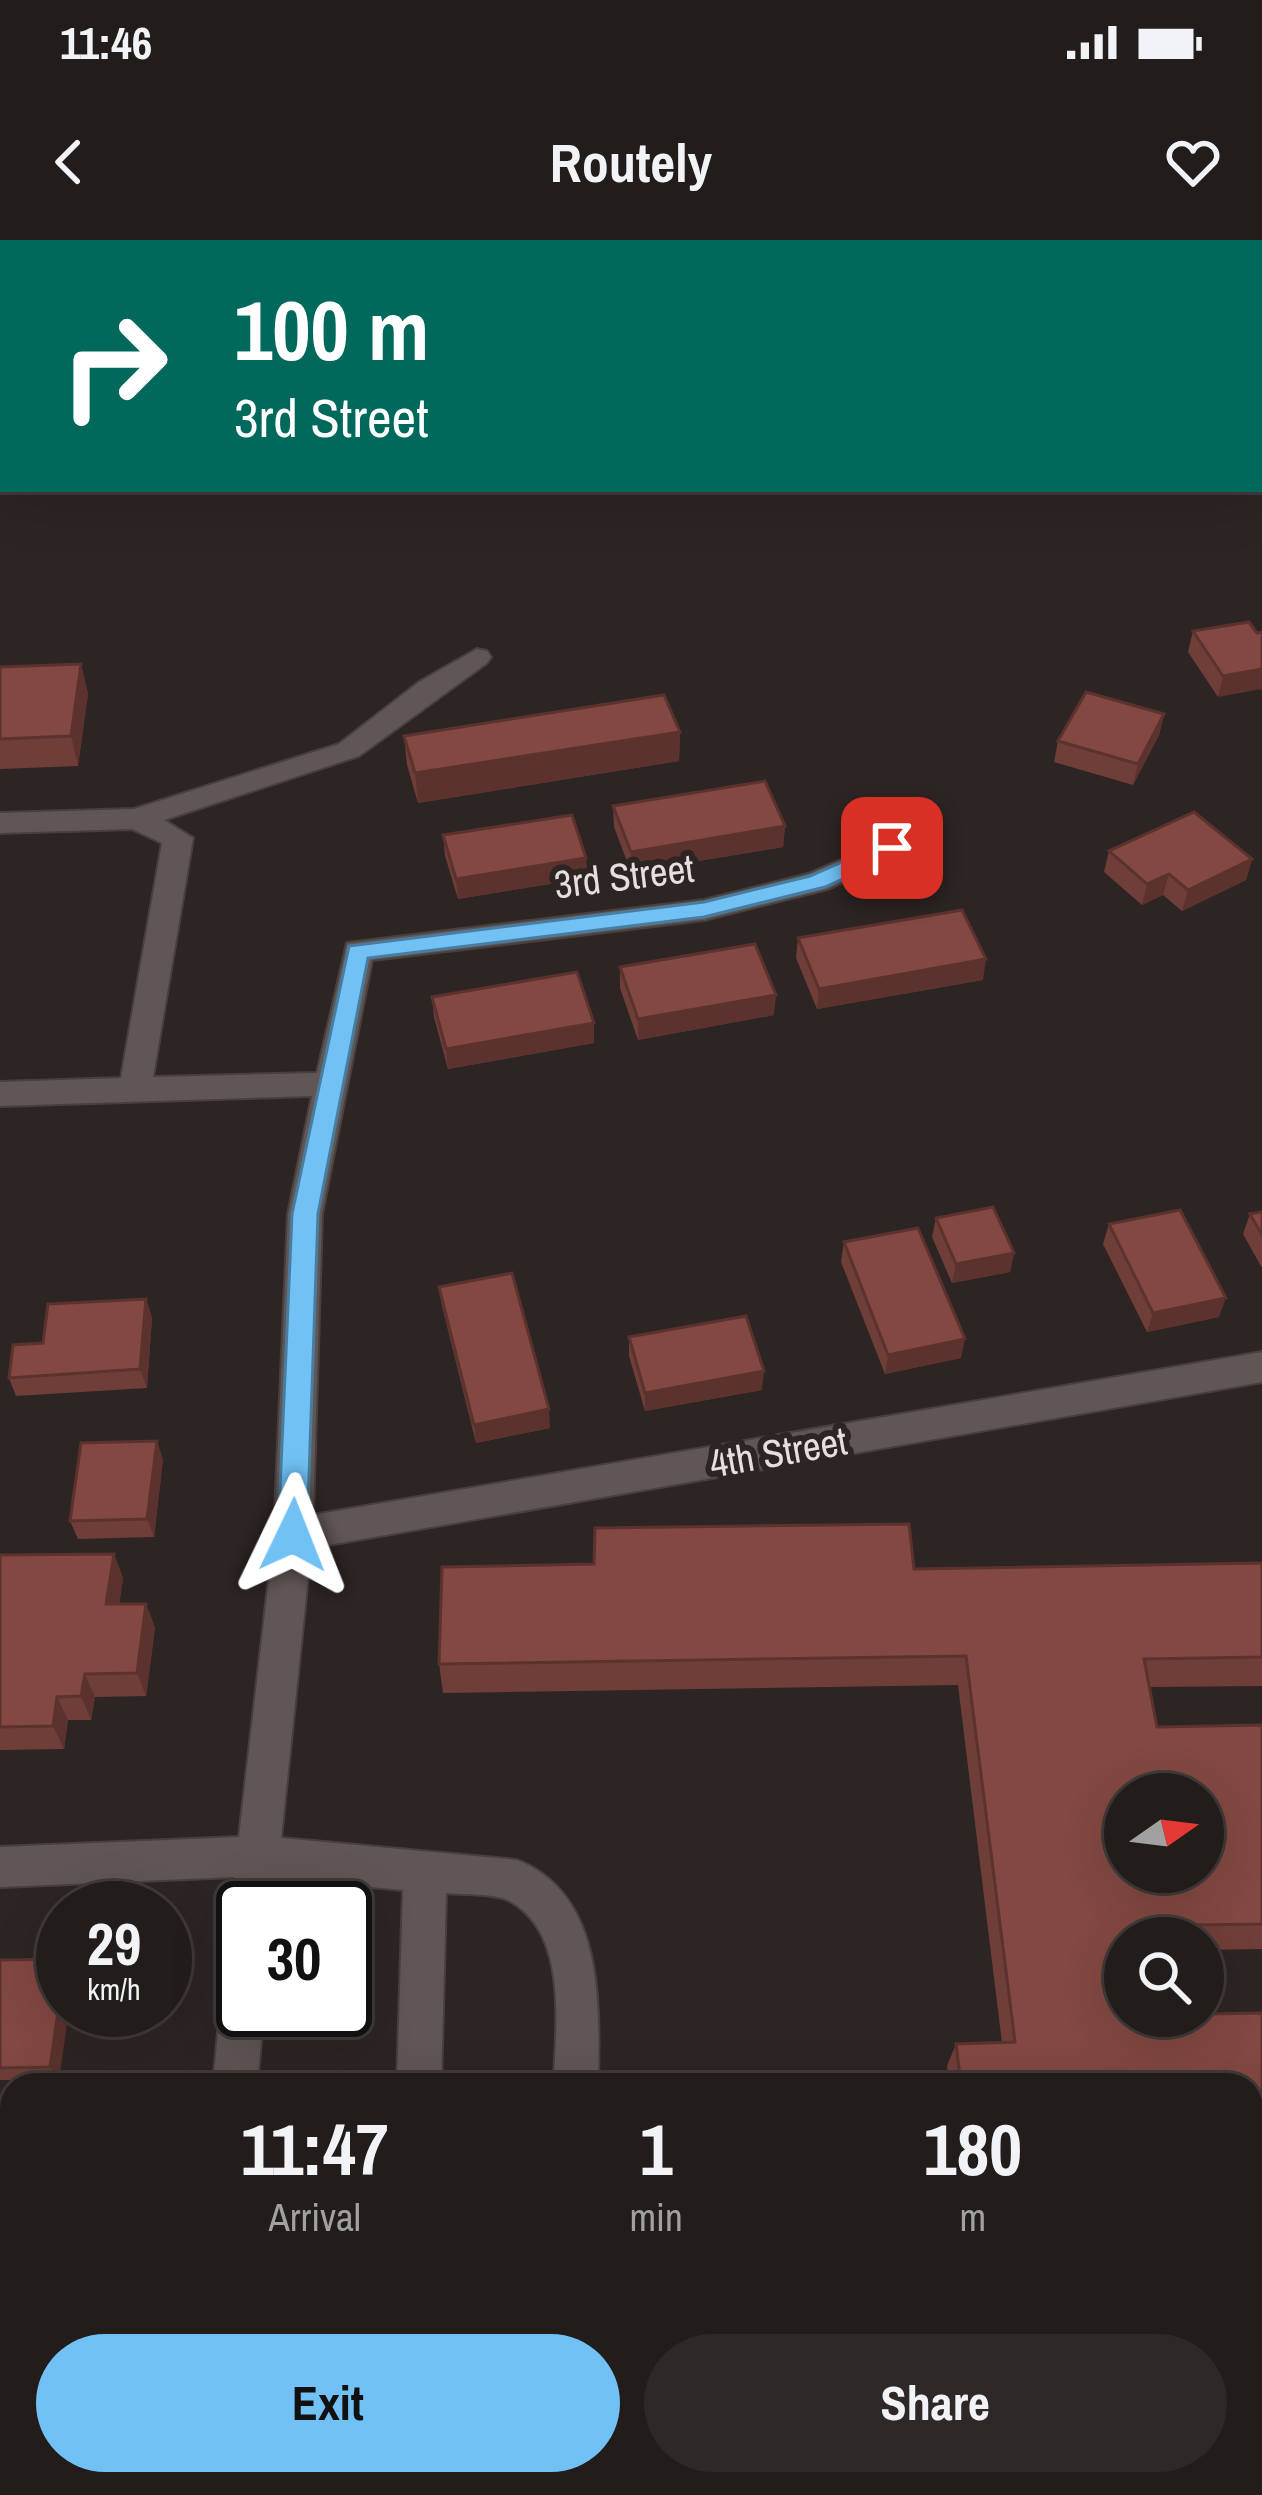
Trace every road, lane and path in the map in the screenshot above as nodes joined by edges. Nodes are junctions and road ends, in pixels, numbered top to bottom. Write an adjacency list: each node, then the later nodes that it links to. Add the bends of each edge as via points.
1 (477, 657): 2 (street, via 350,750)
2 (136, 819): 3 (street); 6 (street, via 178,838)
3 (0, 823)
4 (892, 848): 5 (street, 3rd Street, via 817,882 704,910 358,951)
5 (332, 1084): 6 (street); 9 (street, via 305,1214)
6 (135, 1090): 7 (street)
7 (0, 1094)
8 (1262, 1367): 9 (street, 4th Street)
9 (293, 1535): 10 (street)
10 (257, 1856): 11 (street); 12 (street); 13 (street)
11 (0, 1867)
12 (425, 1870): 16 (street); 17 (street, via 517,1880 562,1923 572,1948)
13 (255, 1881)
14 (240, 2037): 15 (street)
15 (236, 2073)
16 (418, 2073)
17 (576, 2073)

